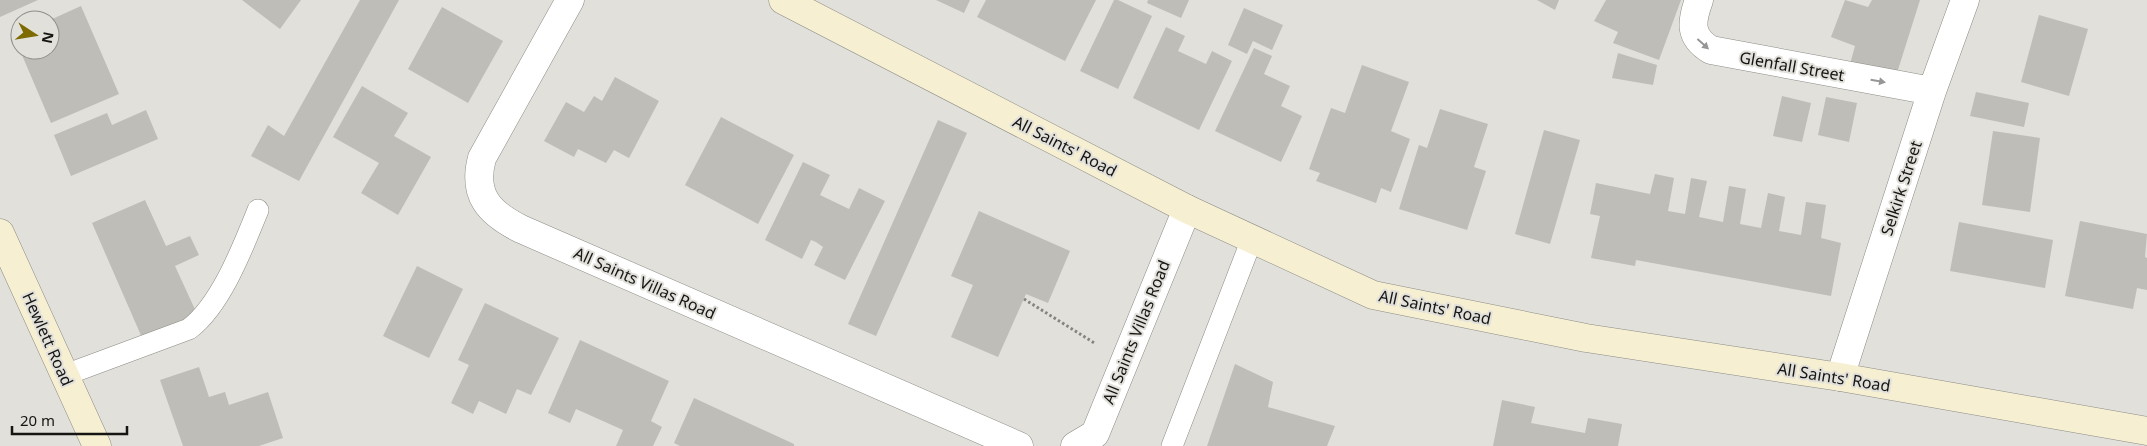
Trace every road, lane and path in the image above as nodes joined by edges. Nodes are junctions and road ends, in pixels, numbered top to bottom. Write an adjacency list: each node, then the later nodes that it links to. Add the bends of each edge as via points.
1 (570, 0): 16 (street, All Saints Villas Road, via 482,158 478,173 480,190 495,214 521,229)
2 (783, 0): 6 (street, All Saints' Road)
3 (1699, 0): 5 (street, Glenfall Street, one-way to 5, via 1692,18 1693,29 1698,40 1711,50)
4 (1965, 0): 5 (street, Selkirk Street)
5 (1932, 90): 13 (street, Selkirk Street)
6 (1187, 209): 9 (street, All Saints' Road); 11 (street, All Saints Villas Road)
7 (258, 210): 12 (lane, via 225,281 196,324)
8 (0, 233): 12 (street, Hewlett Road)
9 (1252, 239): 13 (street, All Saints' Road, via 1372,294 1586,338); 18 (lane)
10 (1024, 299): 11 (path)
11 (1124, 362): 17 (street, All Saints Villas Road, via 1095,434)
12 (65, 375): 15 (street, Hewlett Road)
13 (1840, 377): 14 (street, All Saints' Road)
14 (2147, 431)
15 (97, 446)
16 (1019, 446)
17 (1075, 446)
18 (1172, 446)

